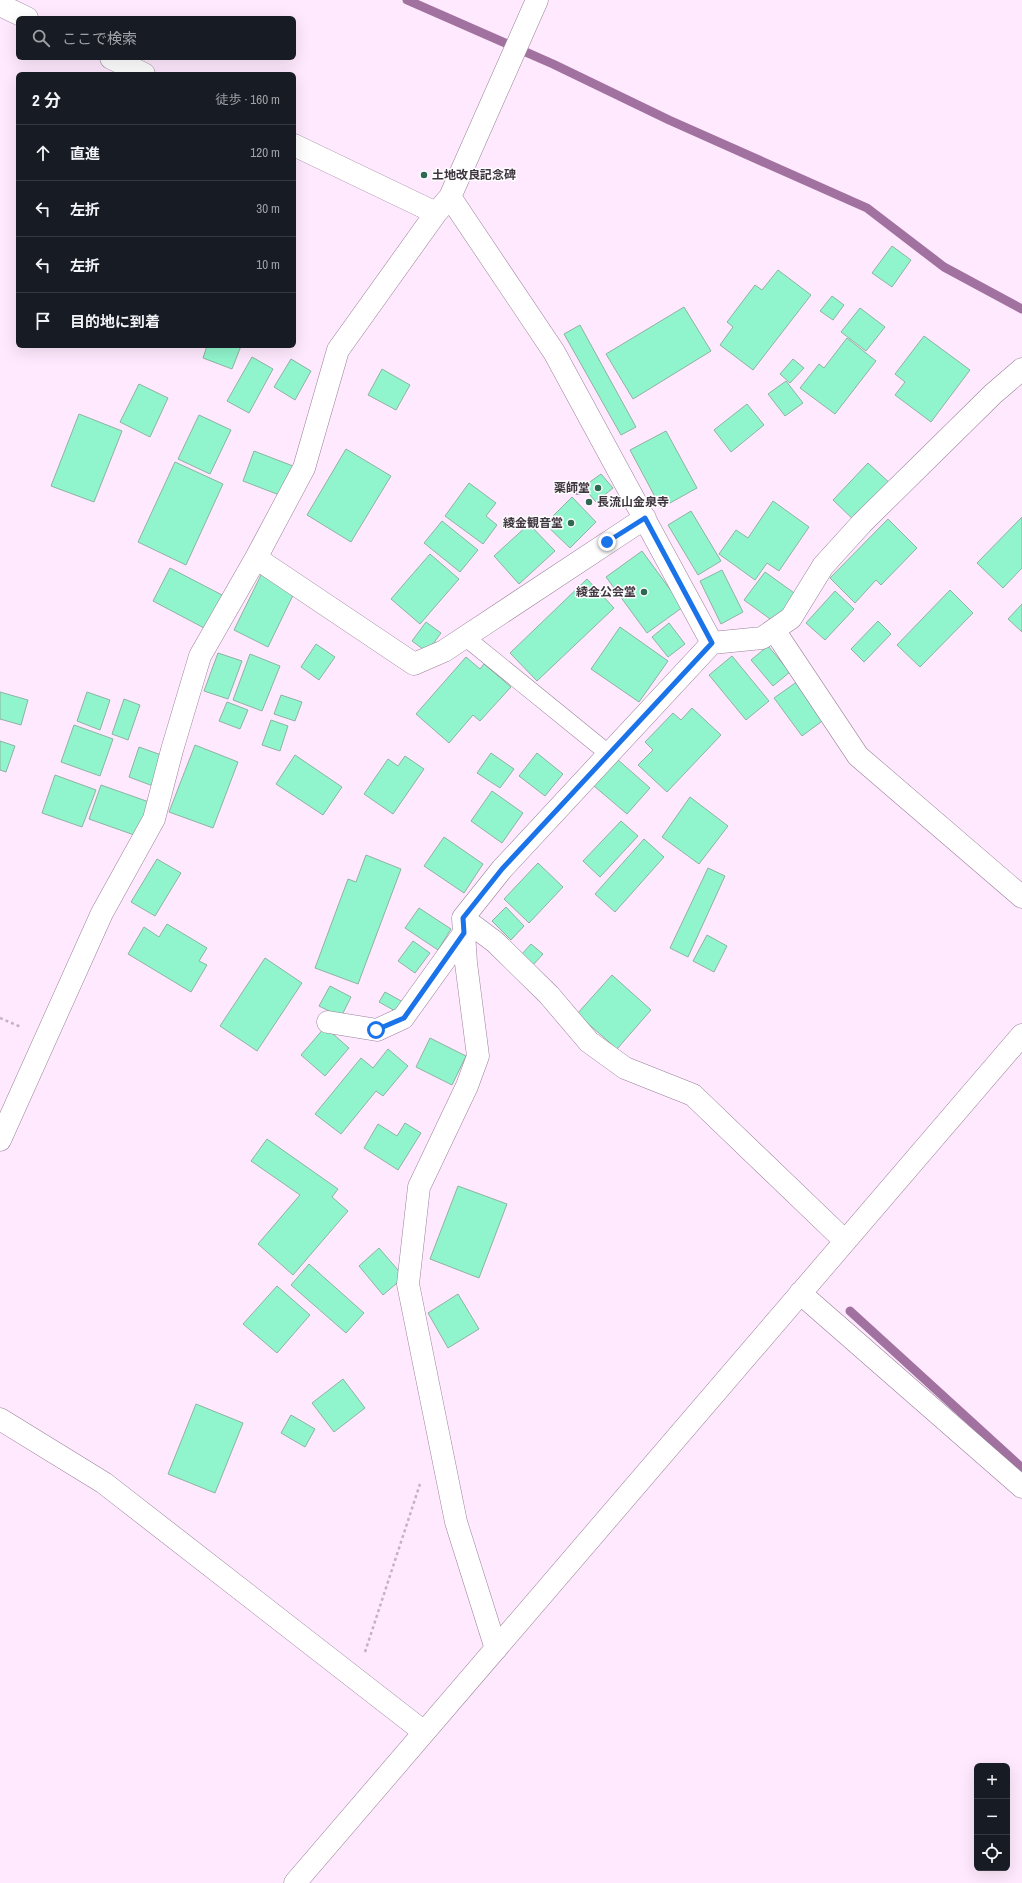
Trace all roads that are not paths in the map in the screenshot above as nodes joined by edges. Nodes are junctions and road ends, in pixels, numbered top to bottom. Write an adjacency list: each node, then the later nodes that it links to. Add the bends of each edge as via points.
1 (537, 0): 7 (street)
2 (0, 5): 3 (street)
3 (23, 16)
4 (115, 60): 5 (street)
5 (140, 72)
6 (296, 146): 8 (street)
7 (450, 197): 8 (street); 10 (street, via 554,352)
8 (436, 213): 11 (street, via 338,350 304,468)
9 (1022, 369): 12 (street, via 993,394 862,523 823,566 791,618)
10 (645, 518): 13 (street); 14 (street)
11 (256, 558): 13 (street, via 414,664 444,651); 20 (street, via 200,656 154,820 102,913)
12 (774, 630): 14 (street, via 762,638); 16 (street, via 858,756)
13 (465, 637): 15 (lane)
14 (712, 643): 15 (street)
15 (609, 754): 17 (street, via 502,869)
16 (1022, 897)
17 (464, 926): 18 (street, via 404,1018 376,1030); 21 (street, via 495,942 549,995 589,1042 625,1068 693,1095); 25 (street, via 478,1056 467,1086 420,1187 408,1284 456,1522)
18 (328, 1022)
19 (1022, 1035): 21 (street)
20 (0, 1140)
21 (845, 1241): 22 (street)
22 (800, 1293): 24 (street); 25 (street)
23 (0, 1419): 26 (street, via 104,1483)
24 (1022, 1487)
25 (496, 1649): 26 (street)
26 (424, 1732): 27 (street)
27 (295, 1883)

